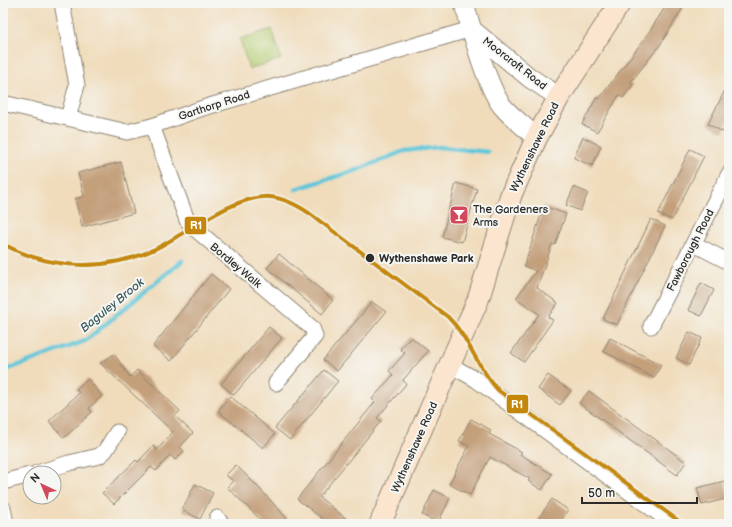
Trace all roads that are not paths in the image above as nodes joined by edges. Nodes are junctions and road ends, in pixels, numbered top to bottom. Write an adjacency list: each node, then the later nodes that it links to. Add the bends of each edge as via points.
1 (62, 3): 7 (street, via 77,85)
2 (464, 3): 4 (street, Moorcroft Road)
3 (620, 3): 5 (main road, Wythenshawe Road)
4 (471, 29): 5 (street, Moorcroft Road, via 530,78); 8 (street, Garthorp Road, via 203,108); 9 (street, Moorcroft Road, via 492,89 502,106 530,130)
5 (559, 96): 9 (main road, Wythenshawe Road)
6 (3, 103): 7 (street, Garthorp Road)
7 (68, 118): 8 (street, Garthorp Road, via 127,132)
8 (152, 126): 15 (street, Bordley Walk, via 187,220 312,328 315,336)
9 (536, 139): 14 (main road, Wythenshawe Road, via 514,186 478,300)
10 (729, 174): 11 (street, Fawborough Road)
11 (694, 244): 12 (street); 13 (street, Fawborough Road)
12 (729, 262)
13 (651, 326)
14 (450, 365): 22 (main road, Wythenshawe Road); 23 (street, via 475,379)
15 (276, 383)
16 (117, 432): 17 (street, via 99,456)
17 (62, 465)
18 (22, 477): 19 (street)
19 (3, 482)
20 (3, 508): 21 (street)
21 (6, 524)
22 (380, 524)
23 (672, 524)

